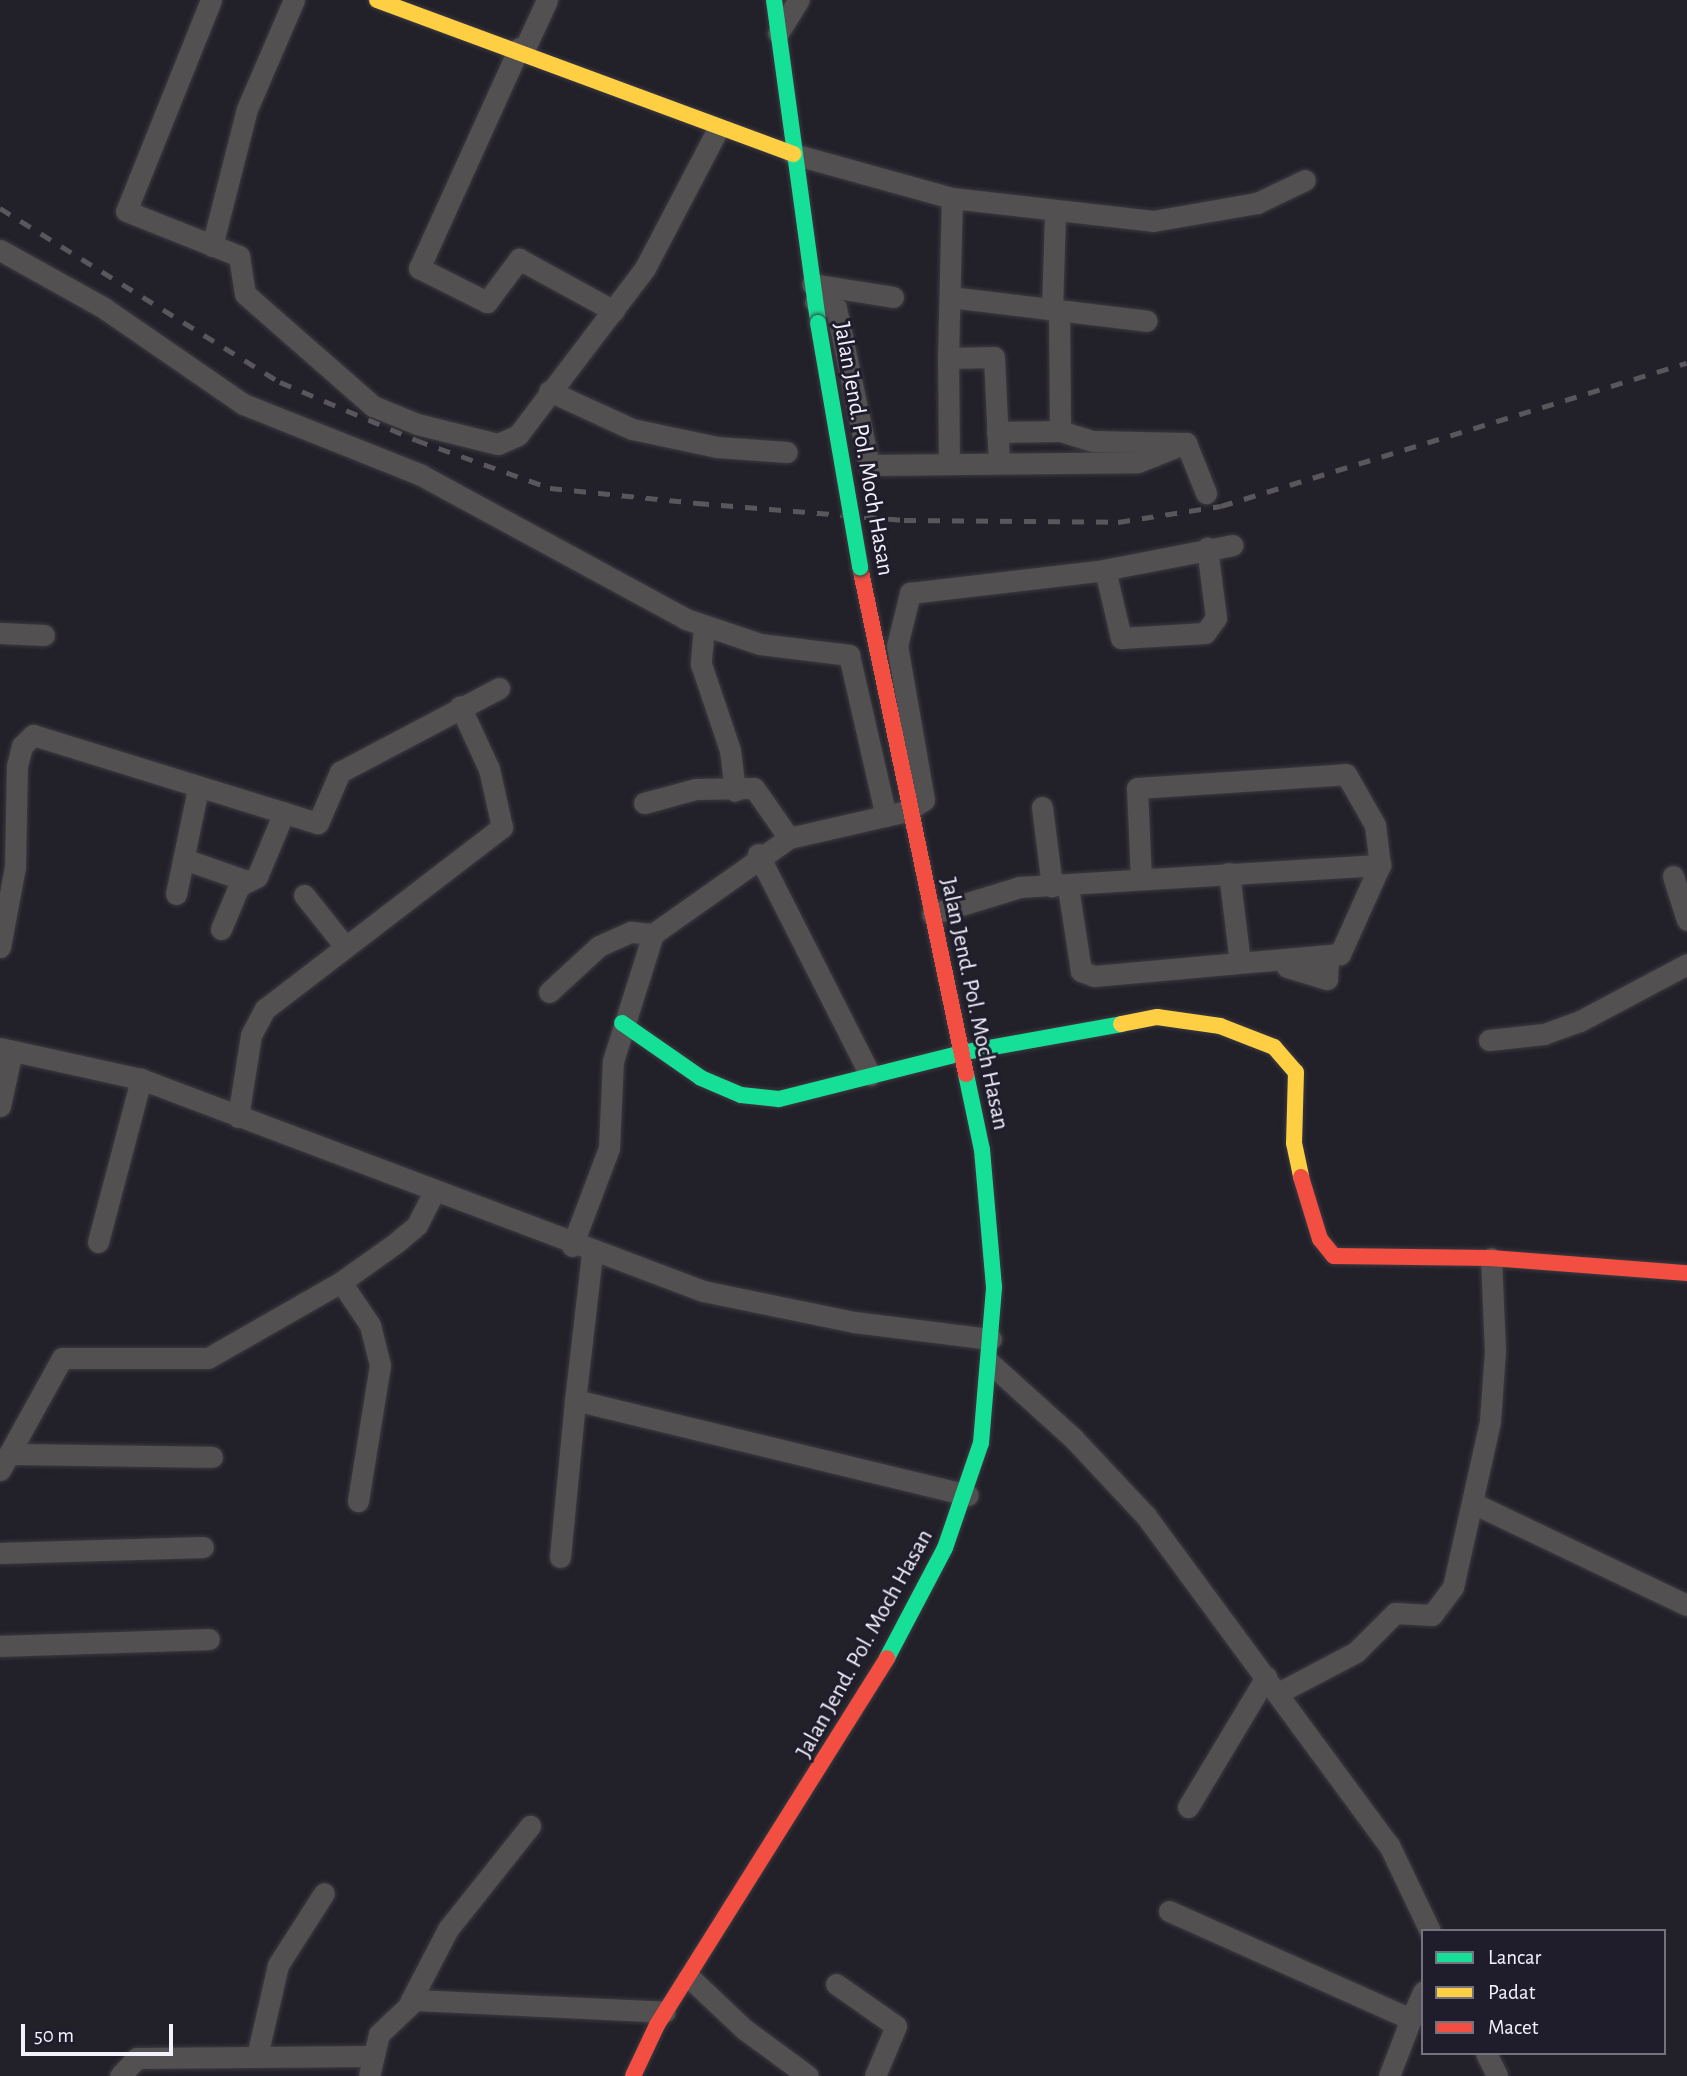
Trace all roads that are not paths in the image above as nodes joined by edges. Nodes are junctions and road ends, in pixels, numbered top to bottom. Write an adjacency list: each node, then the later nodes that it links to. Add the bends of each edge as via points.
1 (211, 0): 14 (street, via 126,211)
2 (294, 0): 14 (street, via 247,109)
3 (377, 0): 8 (main road)
4 (547, 0): 8 (street)
5 (774, 0): 7 (main road, Jalan Jend. Pol. Moch Hasan)
6 (799, 0): 7 (street)
7 (778, 33): 10 (main road, Jalan Jend. Pol. Moch Hasan)
8 (522, 49): 9 (main road); 20 (street, via 419,268 487,302 519,260)
9 (718, 128): 10 (main road); 20 (street, via 668,234)
10 (793, 154): 12 (street); 18 (main road, Jalan Jend. Pol. Moch Hasan)
11 (1305, 180): 13 (street, via 1257,203 1178,221)
12 (952, 198): 13 (street); 17 (street)
13 (1055, 214): 19 (street)
14 (212, 246): 23 (street, via 242,259 245,294 392,417 508,442)
15 (0, 250): 34 (street, via 104,308 243,404 421,475)
16 (893, 297): 18 (street)
17 (950, 297): 19 (street); 22 (street)
18 (818, 303): 29 (street, via 836,308 863,458 882,466); 44 (main road, Jalan Jend. Pol. Moch Hasan, bridge, via 860,567)
19 (1056, 310): 21 (street); 24 (street)
20 (614, 311): 23 (street)
21 (1147, 321)
22 (948, 358): 25 (street, via 1002,357); 29 (street)
23 (549, 391): 27 (street, via 632,429 717,447)
24 (1060, 431): 25 (street); 26 (street, via 1093,441)
25 (997, 432): 28 (street)
26 (1186, 443): 28 (street, via 1138,462); 30 (street)
27 (788, 452)
28 (999, 463): 29 (street)
29 (949, 464)
30 (1206, 493)
31 (1233, 545): 32 (street)
32 (1207, 548): 33 (street); 33 (street, via 1216,618 1205,633 1121,638)
33 (1105, 570): 44 (street, via 916,590 905,598 897,646 925,797)
34 (704, 626): 41 (street, via 701,664 730,750); 46 (street, via 760,644 849,655)
35 (0, 633): 36 (street)
36 (44, 635)
37 (499, 688): 38 (street)
38 (460, 706): 45 (street, via 398,746 340,772 318,823); 62 (street, via 505,821)
39 (9, 763): 40 (street, via 38,735); 63 (street, via 15,867)
40 (198, 789): 45 (street); 49 (street)
41 (735, 790): 42 (street, via 696,789); 47 (street, via 762,792)
42 (644, 803)
43 (1042, 807): 55 (street)
44 (907, 811): 46 (street); 58 (main road, Jalan Jend. Pol. Moch Hasan)
45 (284, 812): 54 (street, via 257,877)
46 (886, 816): 47 (street)
47 (789, 838): 48 (street)
48 (758, 854): 61 (street); 71 (street)
49 (184, 859): 54 (street); 56 (street)
50 (1380, 865): 51 (street); 53 (street, via 1375,825 1346,774 1137,788); 64 (street, via 1347,947 1328,959)
51 (1230, 873): 53 (street); 64 (street)
52 (1673, 876): 59 (street)
53 (1142, 879): 55 (street)
54 (244, 880): 60 (street)
55 (1060, 886): 58 (street, via 992,893); 64 (street, via 1086,975)
56 (176, 894)
57 (303, 895): 62 (street)
58 (932, 914): 70 (main road, Jalan Jend. Pol. Moch Hasan)
59 (1687, 920)
60 (221, 929)
61 (653, 934): 66 (street, via 631,932 599,946); 67 (street)
62 (343, 944): 74 (street, via 256,1022)
63 (0, 947)
64 (1240, 962)
65 (1687, 964): 68 (street, via 1556,1030)
66 (550, 992)
67 (622, 1023): 71 (main road, via 701,1078 741,1094 779,1099); 77 (street, via 613,1061 612,1135)
68 (1489, 1040)
69 (6, 1050): 72 (street); 73 (street)
70 (966, 1052): 71 (main road); 79 (main road, via 1157,1017 1220,1026 1273,1047 1296,1072 1294,1143 1303,1188 1320,1239 1334,1256); 82 (main road, Jalan Jend. Pol. Moch Hasan, via 989,1214)
71 (870, 1075)
72 (141, 1079): 74 (street); 76 (street)
73 (0, 1106)
74 (238, 1117): 75 (street)
75 (434, 1191): 77 (street); 81 (street, via 416,1225)
76 (98, 1242)
77 (572, 1246): 78 (street)
78 (592, 1254): 82 (street, via 732,1300); 84 (street)
79 (1491, 1258): 80 (main road); 89 (street, via 1495,1352)
80 (1687, 1273)
81 (341, 1282): 86 (street, via 199,1361 65,1356); 88 (street, via 370,1325 380,1365)
82 (991, 1339): 83 (main road, Jalan Jend. Pol. Moch Hasan)
83 (990, 1363): 87 (main road, Jalan Jend. Pol. Moch Hasan); 96 (street, via 1146,1516)
84 (575, 1400): 87 (street); 92 (street)
85 (212, 1457): 86 (street)
86 (5, 1462)
87 (968, 1495): 102 (main road, Jalan Jend. Pol. Moch Hasan, via 862,1705)
88 (359, 1502)
89 (1475, 1504): 93 (street); 96 (street, via 1453,1587 1440,1610 1424,1618 1395,1613 1356,1653)
90 (203, 1547): 91 (street)
91 (0, 1553)
92 (559, 1557)
93 (1687, 1605)
94 (209, 1639): 95 (street)
95 (0, 1640)
96 (1272, 1685): 97 (street); 101 (street, via 1389,1845)
97 (1188, 1807)
98 (530, 1826): 105 (street, via 448,1929)
99 (324, 1893): 109 (street, via 278,1965)
100 (1169, 1911): 107 (street)
101 (1429, 1929)
102 (689, 1977): 106 (main road, Jalan Jend. Pol. Moch Hasan); 113 (street, via 744,2029)
103 (836, 1984): 114 (street, via 896,2026)
104 (1421, 1996): 107 (street)
105 (410, 2002): 106 (street); 110 (street)
106 (665, 2012): 112 (main road, Jalan Jend. Pol. Moch Hasan)
107 (1411, 2019): 115 (street)
108 (1487, 2055): 116 (street)
109 (257, 2056): 110 (street); 111 (street, via 137,2058)
110 (369, 2066)
111 (120, 2076)
112 (633, 2076)
113 (808, 2076)
114 (875, 2076)
115 (1388, 2076)
116 (1497, 2076)

